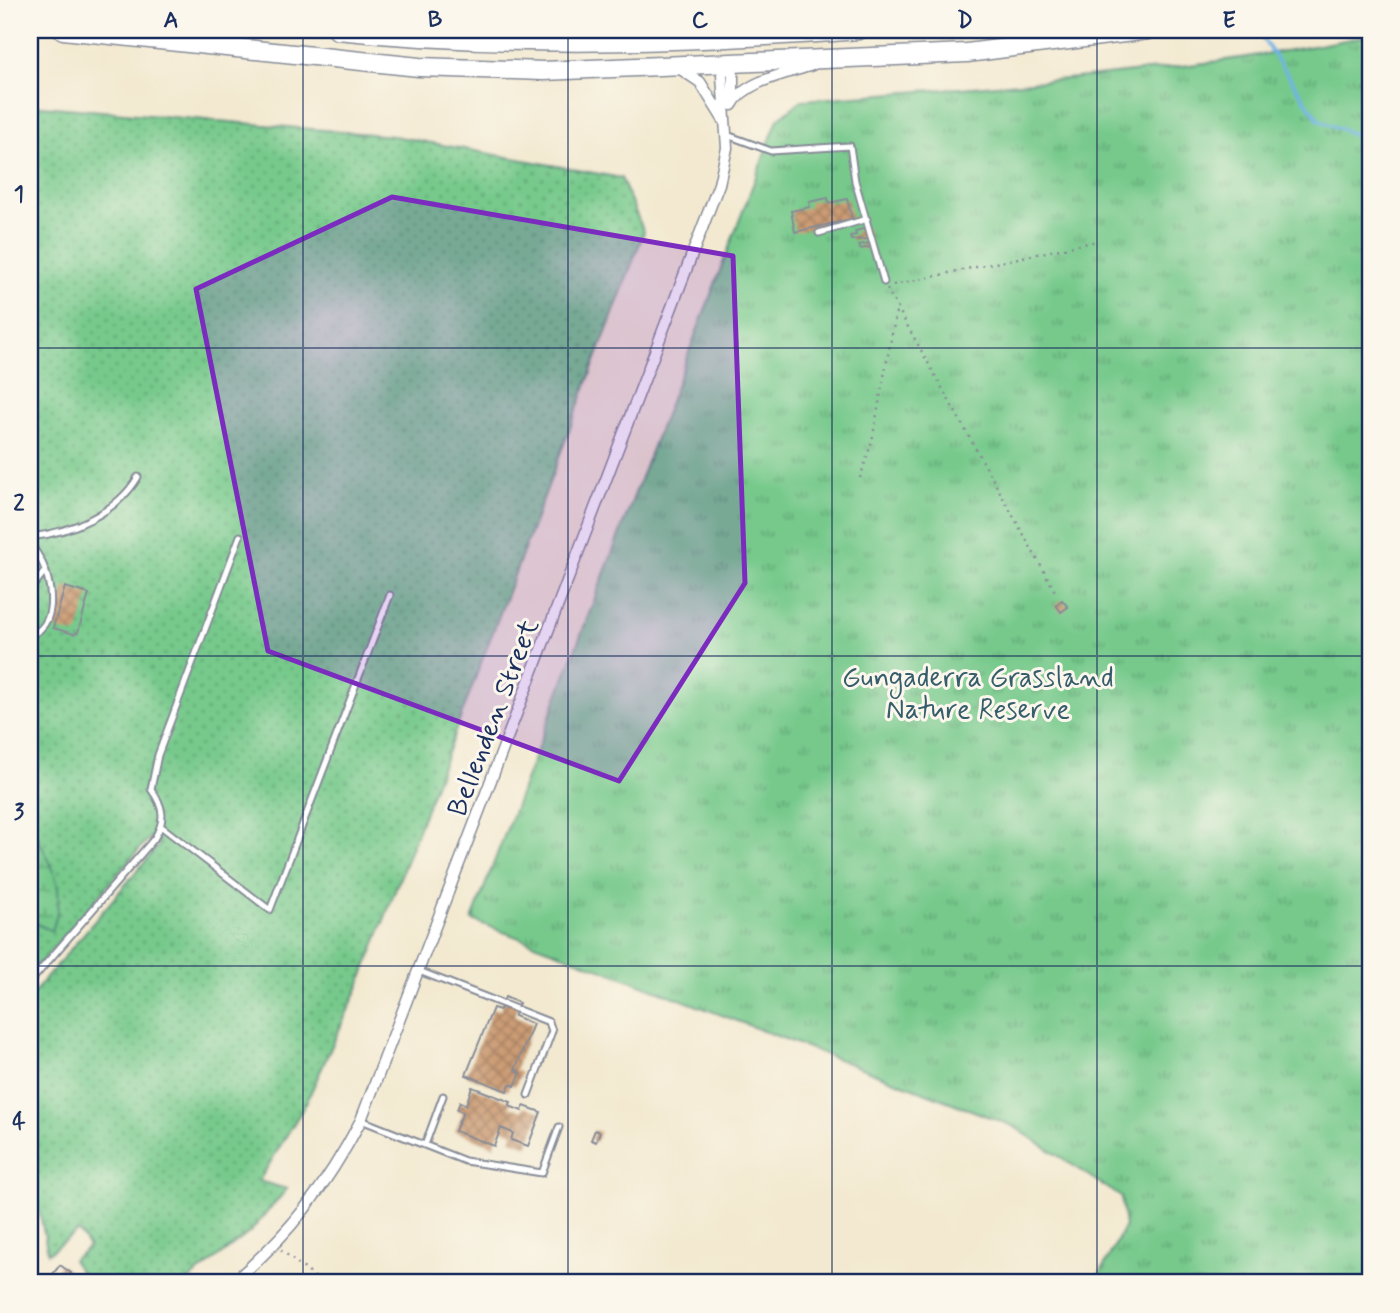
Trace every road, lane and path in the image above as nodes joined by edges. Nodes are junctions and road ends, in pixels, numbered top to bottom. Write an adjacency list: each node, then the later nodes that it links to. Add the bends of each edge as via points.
1 (63, 30): 9 (highway, via 419,67 543,71)
2 (337, 30): 6 (highway, via 411,38 542,42)
3 (859, 30): 5 (highway)
4 (1148, 30): 7 (highway, via 967,53)
5 (762, 35): 6 (highway); 8 (highway)
6 (669, 40): 8 (highway, via 711,49)
7 (826, 60): 8 (highway); 10 (street, via 751,89)
8 (727, 63): 9 (highway); 10 (street, Bellenden Street, via 733,74); 11 (street, Bellenden Street, via 722,75)
9 (671, 65): 11 (street, via 700,82)
10 (732, 105): 11 (street, Bellenden Street)
11 (727, 130): 12 (lane, via 771,150 850,146); 28 (street, Bellenden Street, via 719,184)
12 (867, 219): 13 (lane); 15 (lane)
13 (819, 233)
14 (1097, 241): 15 (path)
15 (885, 284): 16 (path)
16 (897, 307): 18 (path, via 873,441); 24 (path)
17 (138, 477): 20 (lane, via 128,494 110,508 51,535)
18 (860, 478)
19 (240, 536): 27 (lane, via 158,755 151,789 162,803)
20 (30, 537)
21 (30, 545): 22 (lane, via 39,553)
22 (45, 571): 23 (lane); 26 (lane, via 47,621)
23 (30, 590)
24 (1056, 593)
25 (390, 595): 27 (lane, via 270,910)
26 (30, 635)
27 (162, 827): 29 (lane)
28 (419, 971): 30 (lane, via 549,1021 552,1031); 32 (street, Bellenden Street)
29 (30, 982)
30 (528, 1095)
31 (443, 1096): 34 (lane)
32 (361, 1121): 34 (lane); 35 (street, Bellenden Street, via 343,1154)
33 (559, 1128): 34 (lane, via 542,1173 465,1161)
34 (425, 1145)
35 (276, 1245): 36 (street, Bellenden Street); 37 (path)
36 (232, 1283)
37 (322, 1283)

